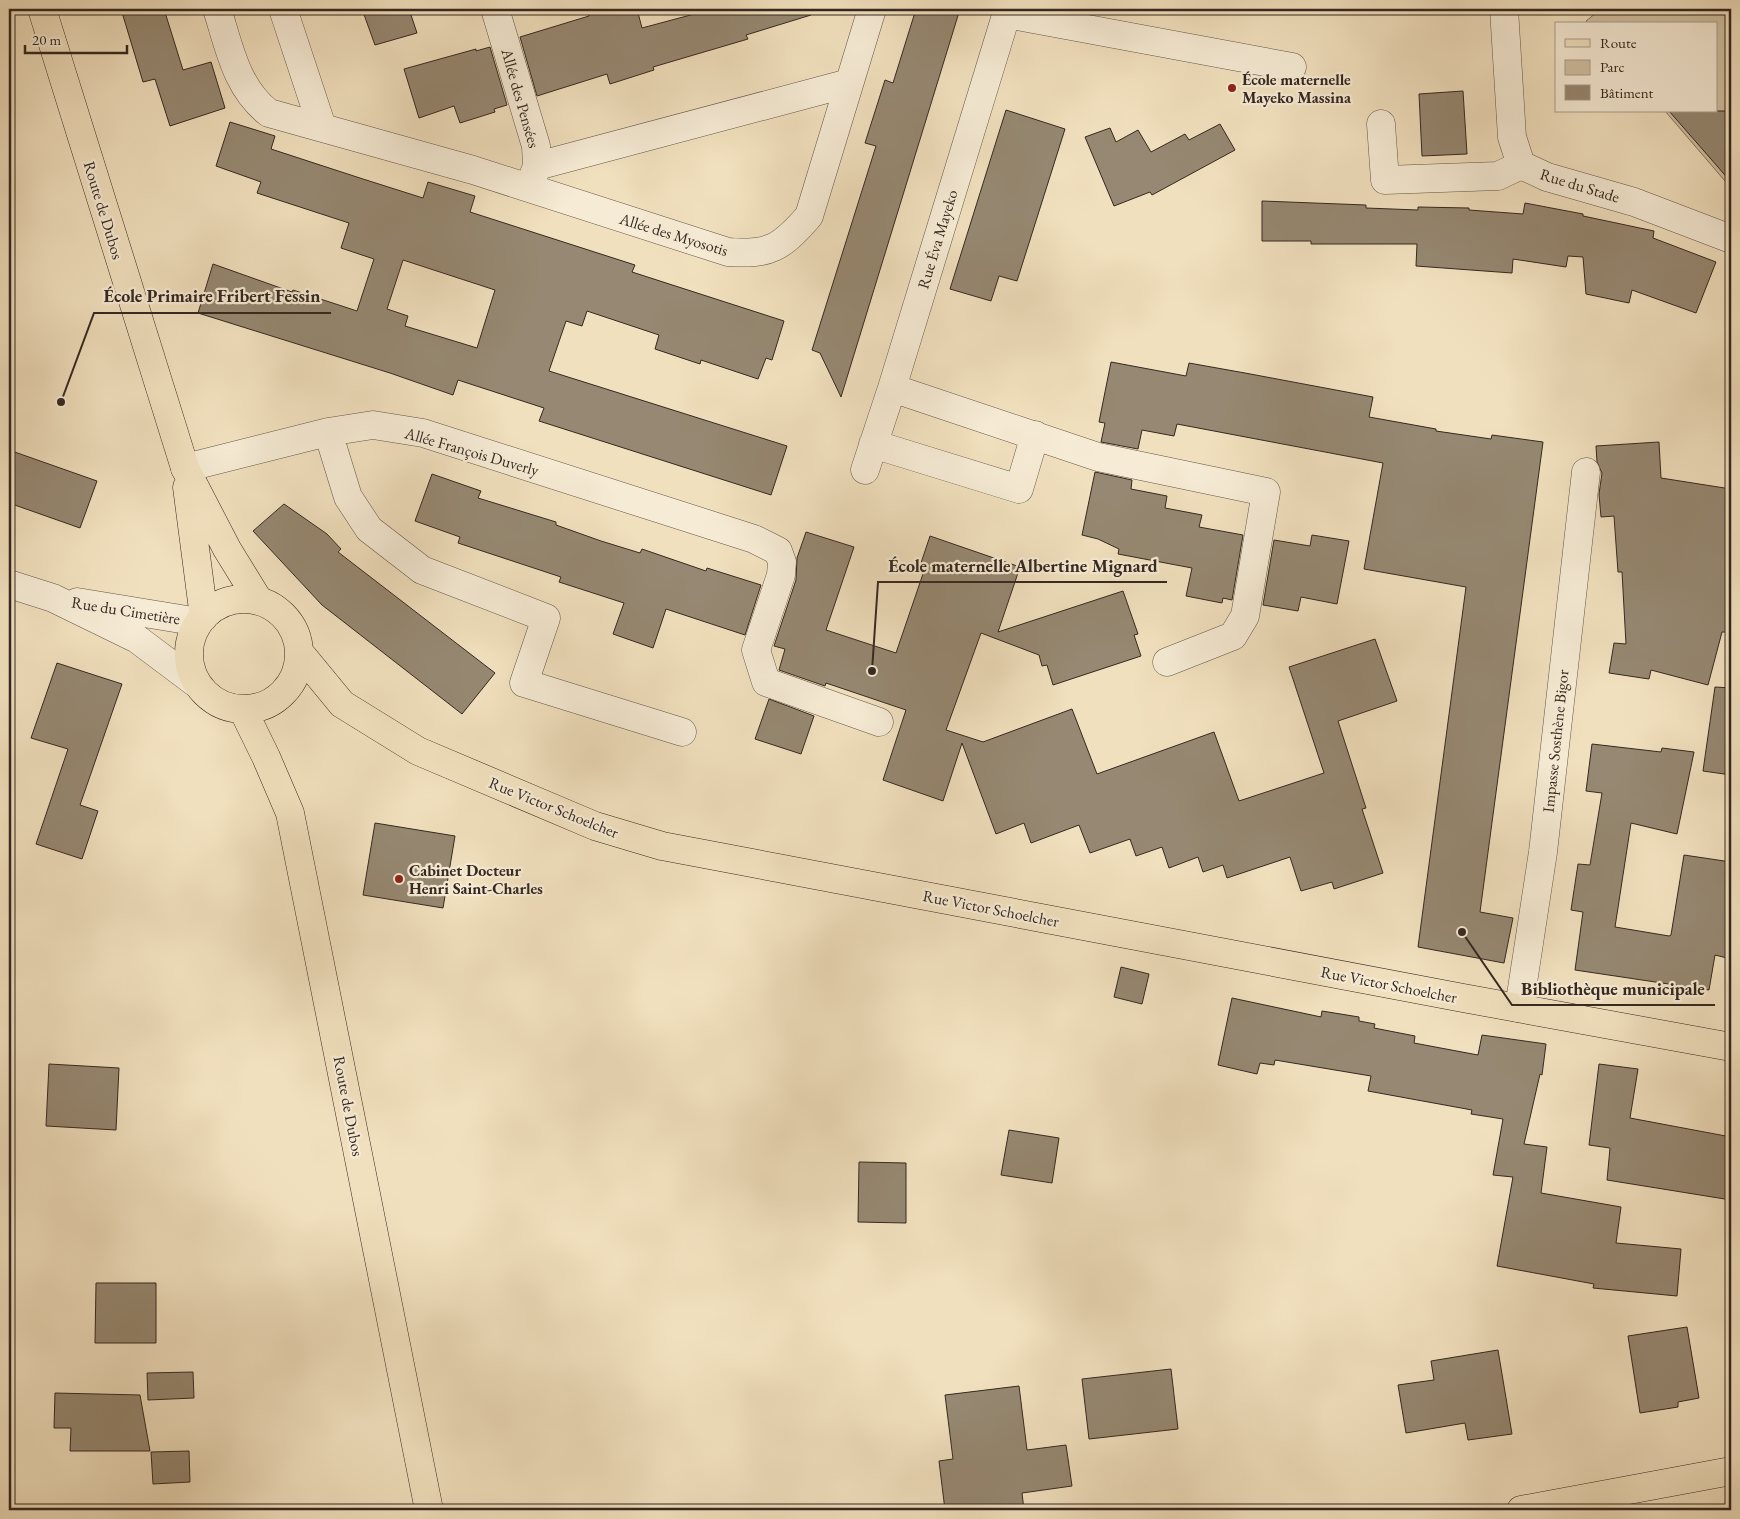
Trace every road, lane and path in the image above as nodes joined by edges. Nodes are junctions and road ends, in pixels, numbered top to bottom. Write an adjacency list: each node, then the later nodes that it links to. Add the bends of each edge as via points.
1 (42, 9): 19 (main road, Route de Dubos)
2 (217, 9): 11 (street, Allée des Myosotis, via 242,83 255,103 269,113)
3 (283, 9): 11 (street)
4 (495, 9): 13 (street, Allée des Pensées, via 536,146)
5 (872, 9): 9 (street, Allée des Myosotis)
6 (1504, 9): 12 (street, Rue du Stade, via 1512,137)
7 (1007, 11): 8 (street); 15 (street, Rue Éva Mayeko)
8 (1292, 67)
9 (849, 83): 13 (street); 13 (street, Allée des Myosotis, via 809,216 791,236 771,250 753,254 728,252)
10 (1382, 124): 12 (street, via 1385,180 1498,176)
11 (322, 127): 13 (street, Allée des Myosotis)
12 (1521, 165): 14 (street, Rue du Stade, via 1547,177 1634,202)
13 (533, 177)
14 (1731, 239)
15 (892, 388): 17 (street); 18 (street, Rue Éva Mayeko)
16 (328, 432): 19 (street, Allée François Duverly); 30 (street, Allée François Duverly, via 374,425 423,433 754,538 778,551 782,562 756,650 766,682); 31 (street, via 348,497 369,530 422,570 546,618 524,683)
17 (1035, 435): 18 (street, via 1019,489); 27 (street, via 1098,456 1266,492 1246,616 1233,636)
18 (873, 444): 20 (street, Rue Éva Mayeko)
19 (185, 468): 24 (main road, Route de Dubos, via 226,549); 25 (main road, Route de Dubos)
20 (865, 470)
21 (1586, 472): 32 (street, Impasse Sosthène Bigor, via 1543,852)
22 (9, 584): 23 (street, Rue du Cimetière)
23 (53, 598): 25 (street, Rue du Cimetière); 28 (street, Rue du Cimetière, via 137,639)
24 (259, 601): 25 (main road, via 239,599 220,605); 26 (main road, via 275,608 288,620 297,635)
25 (201, 619): 28 (main road, via 190,641 189,664)
26 (300, 653): 29 (main road, via 298,670 290,687 261,708); 32 (main road, Rue Victor Schoelcher, via 342,704 418,751 595,826 662,846)
27 (1167, 662)
28 (197, 684): 29 (main road, via 209,697 225,706)
29 (243, 710): 35 (main road, Route de Dubos, via 290,813)
30 (879, 722)
31 (682, 732)
32 (1519, 1008): 33 (main road, Rue Victor Schoelcher)
33 (1731, 1047)
34 (1731, 1471): 36 (main road)
35 (430, 1510)
36 (1521, 1510)

